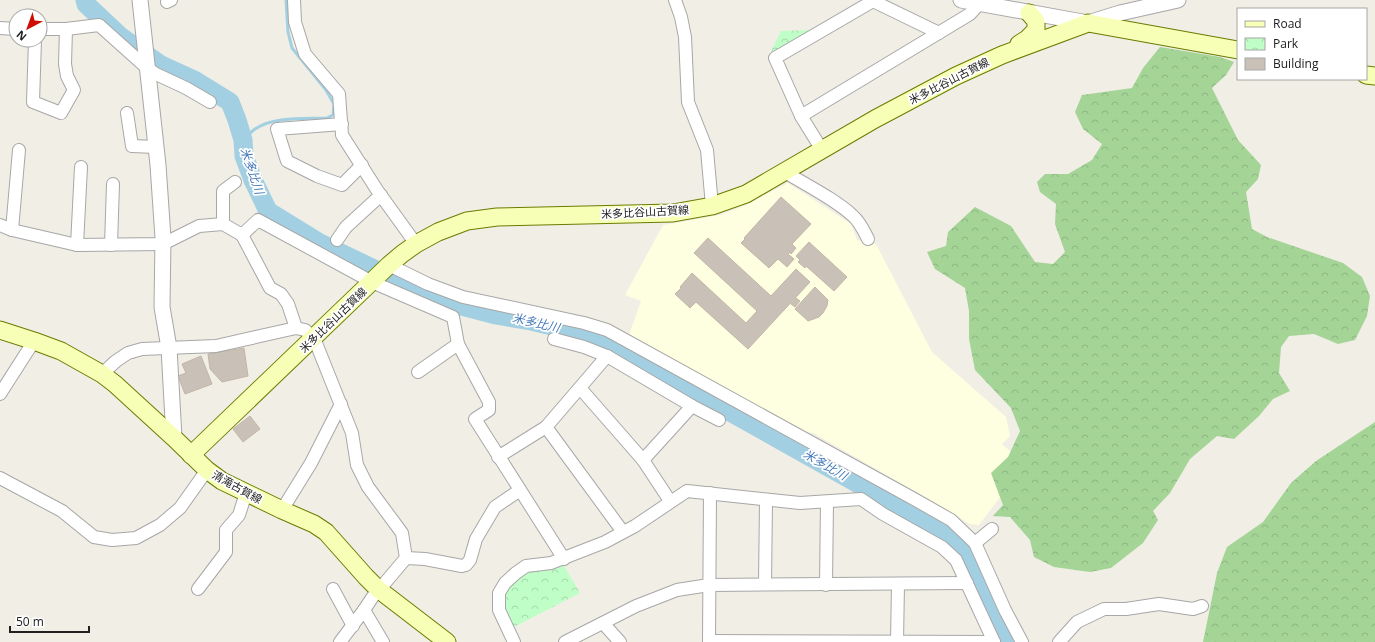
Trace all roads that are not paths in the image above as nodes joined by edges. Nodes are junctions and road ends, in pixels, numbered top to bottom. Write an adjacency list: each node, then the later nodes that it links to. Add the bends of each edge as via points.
1 (140, 0): 15 (street)
2 (294, 0): 19 (street, via 295,22 305,54 339,94)
3 (675, 0): 29 (street, via 685,37 688,102 707,150)
4 (961, 0): 6 (street)
5 (1178, 0): 8 (street)
6 (980, 4): 7 (street); 11 (street, via 970,14)
7 (1029, 13): 8 (street); 14 (main road, via 1036,21 1036,30)
8 (1088, 23): 13 (main road); 14 (main road, 米多比谷山古賀線)
9 (48, 29): 10 (street)
10 (66, 29): 12 (street, via 65,64 67,76 74,90 61,113 33,102); 15 (street, via 99,25)
11 (939, 33): 18 (street); 18 (street, via 873,1 775,58)
12 (35, 48)
13 (1237, 50)
14 (1002, 55): 22 (main road, 米多比谷山古賀線, via 929,90)
15 (147, 68): 16 (street); 20 (street)
16 (210, 102)
17 (127, 113): 20 (street, via 132,146)
18 (801, 116): 22 (street)
19 (342, 124): 23 (street, via 342,135); 23 (street, via 278,129 287,161 317,176 342,184)
20 (156, 147): 35 (street)
21 (19, 150): 31 (street)
22 (822, 150): 25 (main road, 米多比谷山古賀線)
23 (362, 165): 28 (street)
24 (80, 167): 37 (street)
25 (785, 172): 29 (main road, 米多比谷山古賀線, via 746,194); 33 (street, via 854,216)
26 (235, 182): 30 (street, via 223,191)
27 (112, 184): 38 (street)
28 (381, 195): 34 (street, via 346,227); 36 (street)
29 (712, 206): 36 (main road, 米多比谷山古賀線, via 673,213 498,217 467,221)
30 (223, 224): 32 (street); 35 (street, via 199,226)
31 (6, 228): 37 (street)
32 (242, 235): 40 (street, via 258,220); 41 (street, via 270,288 281,294 288,304)
33 (868, 239)
34 (337, 240)
35 (163, 244): 38 (street); 47 (street, via 162,307)
36 (416, 244): 39 (main road, 米多比谷山古賀線)
37 (77, 245): 38 (street)
38 (110, 245)
39 (389, 265): 40 (main road, 米多比谷山古賀線); 72 (street, via 463,297 607,330 951,520)
40 (374, 281): 43 (main road, 米多比谷山古賀線); 46 (street, via 452,317)
41 (296, 328): 43 (street, via 305,330); 47 (street, via 216,346)
42 (0, 330): 45 (main road, 清滝古賀線)
43 (314, 338): 53 (street); 58 (main road, 米多比谷山古賀線)
44 (554, 339): 48 (street)
45 (34, 341): 50 (main road, 清滝古賀線, via 62,351); 52 (street)
46 (458, 344): 49 (street); 59 (street, via 489,402 489,410 475,419)
47 (170, 348): 50 (street, via 142,349 128,353); 57 (street)
48 (607, 356): 51 (street); 54 (street)
49 (418, 372)
50 (102, 374): 57 (main road, 清滝古賀線)
51 (580, 388): 56 (street); 60 (street)
52 (0, 394)
53 (341, 404): 69 (street, via 311,464); 73 (street, via 352,433 358,465 368,487 402,533)
54 (692, 406): 55 (street); 60 (street)
55 (719, 420)
56 (546, 427): 59 (street); 71 (street)
57 (174, 438): 58 (main road, 清滝古賀線)
58 (191, 455): 61 (main road, 清滝古賀線)
59 (498, 457): 63 (street)
60 (643, 460): 67 (street)
61 (207, 470): 62 (street, via 180,508 160,525 136,538 112,540 94,537 62,511); 64 (main road, 清滝古賀線, via 222,481)
62 (0, 478)
63 (520, 490): 73 (street, via 495,507 476,539 466,565); 74 (street)
64 (246, 492): 69 (main road, 清滝古賀線); 80 (street, via 239,515 226,530 226,552)
65 (710, 493): 66 (street); 67 (street, via 687,491); 78 (street)
66 (766, 500): 68 (street); 76 (street)
67 (670, 501): 71 (street)
68 (827, 502): 75 (street, via 861,499 942,548 956,560); 79 (street)
69 (282, 510): 82 (main road, 清滝古賀線, via 326,532)
70 (992, 529): 72 (street)
71 (623, 532): 74 (street)
72 (975, 543): 97 (street)
73 (406, 558): 82 (street)
74 (564, 559): 92 (street, via 551,564 526,566 505,583 499,593 499,610)
75 (967, 583): 77 (street); 96 (street)
76 (765, 584): 78 (street); 79 (street)
77 (898, 584): 79 (street); 95 (street)
78 (709, 585): 85 (street, via 676,590); 88 (street)
79 (826, 585)
80 (198, 589)
81 (333, 589): 86 (street)
82 (378, 589): 84 (street); 87 (main road, 清滝古賀線)
83 (1202, 606): 98 (street, via 1193,609 1159,604 1104,609 1078,622)
84 (364, 610): 86 (street); 90 (street)
85 (602, 623): 93 (street); 94 (street)
86 (353, 626): 89 (street)
87 (433, 636): 91 (main road, 清滝古賀線)
88 (709, 641): 95 (street)
89 (340, 642)
90 (383, 642)
91 (447, 642)
92 (514, 642)
93 (565, 642)
94 (620, 642)
95 (897, 642): 96 (street)
96 (994, 642)
97 (1022, 642)
98 (1059, 642)

